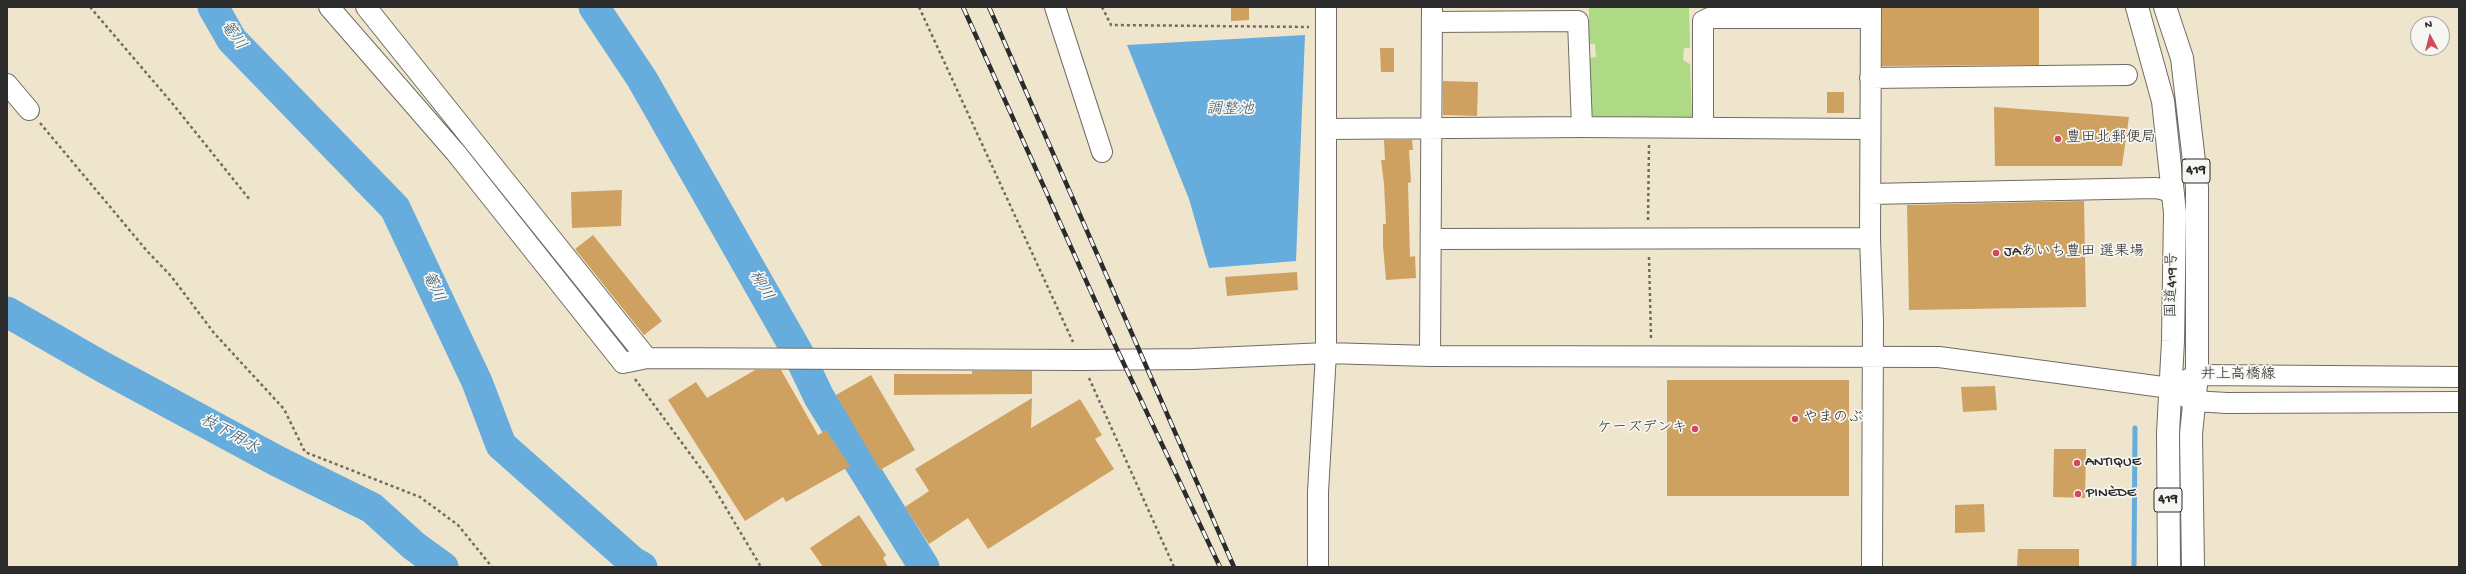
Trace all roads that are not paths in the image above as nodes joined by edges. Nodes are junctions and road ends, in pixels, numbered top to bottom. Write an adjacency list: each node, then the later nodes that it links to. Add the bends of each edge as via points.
1 (329, 7): 26 (street, via 456,153 623,363)
2 (366, 7): 26 (street)
3 (1055, 7): 18 (street)
4 (1326, 7): 15 (street)
5 (2137, 7): 19 (highway, 国道419号 / 419, via 2163,101)
6 (2165, 7): 27 (highway, 国道419号 / 419, via 2182,58 2198,187)
7 (1871, 12): 10 (street); 14 (street, via 1709,18 1703,21)
8 (1432, 14): 13 (street, via 1578,22); 16 (street)
9 (2127, 75): 10 (street)
10 (1870, 78): 17 (street)
11 (7, 84): 12 (street)
12 (29, 110)
13 (1582, 127): 14 (street); 16 (street)
14 (1703, 127): 17 (street)
15 (1326, 129): 16 (street); 23 (street)
16 (1431, 129): 22 (street)
17 (1870, 129): 20 (street)
18 (1102, 152)
19 (2173, 192): 20 (street, via 2156,188); 29 (highway, 国道419号 / 419, via 2173,341)
20 (1870, 194): 21 (street)
21 (1870, 238): 22 (street); 25 (street)
22 (1431, 239): 24 (street)
23 (1326, 353): 24 (street); 26 (street, via 1082,360); 32 (street, via 1318,492)
24 (1430, 356): 25 (street)
25 (1873, 356): 29 (street, via 1939,357); 33 (street)
26 (647, 358)
27 (2196, 375): 28 (street, 井上高橋線); 29 (street, 井上高橋線); 30 (highway, 国道419号 / 419)
28 (2459, 378)
29 (2170, 388): 30 (street, 井上高橋線); 34 (highway, 国道419号 / 419, via 2167,457)
30 (2193, 401): 31 (street, 井上高橋線); 35 (highway, 国道419号 / 419)
31 (2459, 402)
32 (1318, 567)
33 (1872, 567)
34 (2169, 567)
35 (2193, 567)

